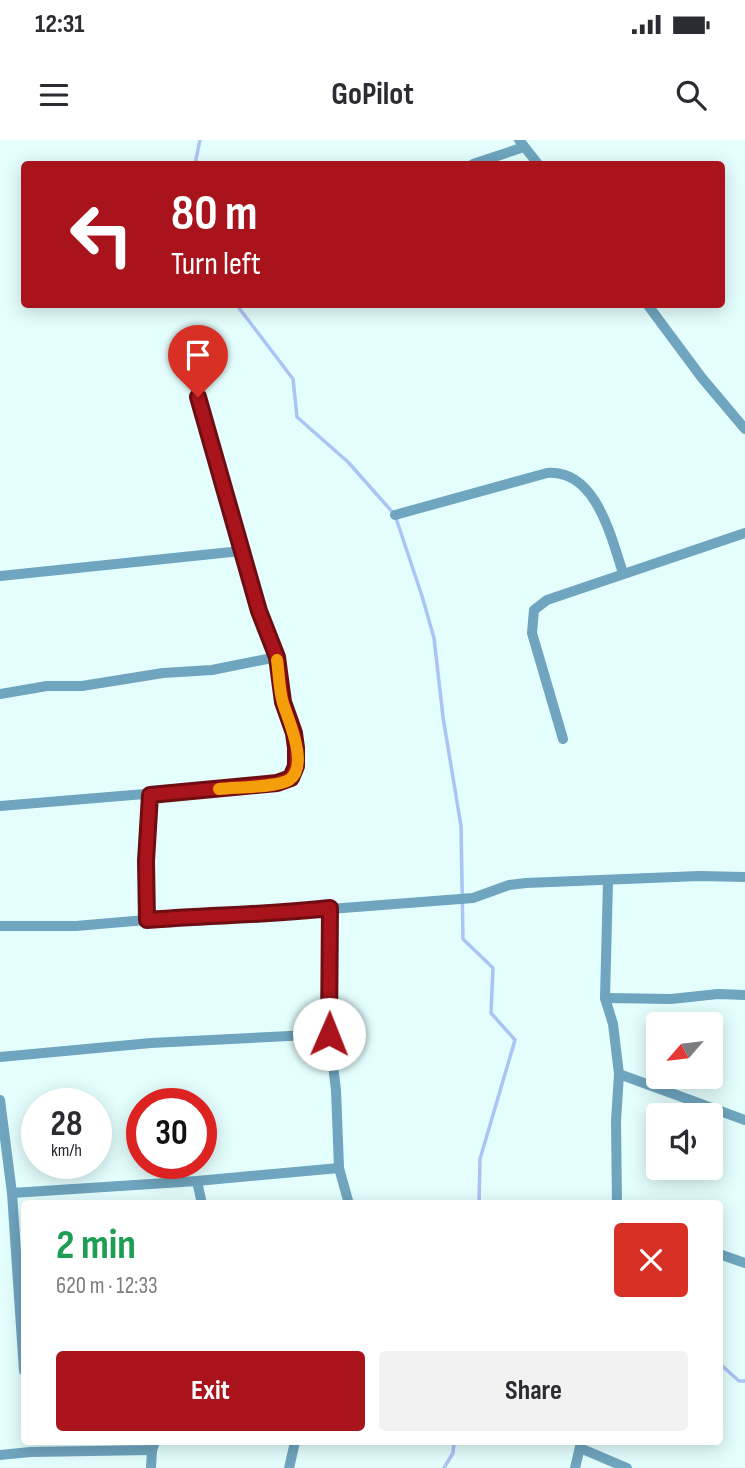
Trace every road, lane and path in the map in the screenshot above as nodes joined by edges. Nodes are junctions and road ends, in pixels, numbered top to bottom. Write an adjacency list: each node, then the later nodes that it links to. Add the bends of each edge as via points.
1 (522, 144): 2 (street); 3 (street)
2 (480, 161)
3 (536, 161)
4 (650, 308): 6 (street)
5 (192, 375): 9 (street)
6 (745, 429)
7 (395, 515): 10 (street, via 547,473 564,473 580,483 595,502)
8 (745, 533): 10 (street)
9 (241, 551): 11 (street); 12 (street)
10 (623, 573): 14 (street, via 547,600 534,610 532,633)
11 (0, 576)
12 (277, 657): 13 (street, via 212,670 82,686 47,685); 15 (street, via 296,748 291,778)
13 (0, 694)
14 (564, 738)
15 (150, 795): 16 (street); 20 (street)
16 (0, 806)
17 (745, 877): 18 (street)
18 (608, 881): 19 (street, via 509,885 473,898); 23 (street)
19 (330, 908): 20 (street); 24 (street)
20 (147, 920): 21 (street)
21 (0, 926)
22 (745, 995): 23 (street)
23 (606, 998): 26 (street)
24 (329, 1034): 25 (street); 29 (street)
25 (0, 1057)
26 (620, 1074): 28 (street); 34 (street)
27 (0, 1100): 31 (street)
28 (745, 1120)
29 (339, 1168): 30 (street); 33 (street)
30 (197, 1181): 31 (street); 32 (street)
31 (12, 1192): 37 (street)
32 (201, 1200)
33 (348, 1200)
34 (617, 1200)
35 (723, 1255): 36 (street)
36 (745, 1263)
37 (21, 1326)
38 (294, 1445): 45 (street)
39 (580, 1445): 43 (street); 46 (street)
40 (154, 1446): 41 (street); 44 (street)
41 (30, 1447): 42 (street)
42 (0, 1455)
43 (602, 1459): 46 (street); 47 (street)
44 (151, 1468)
45 (289, 1468)
46 (577, 1468)
47 (627, 1468)

